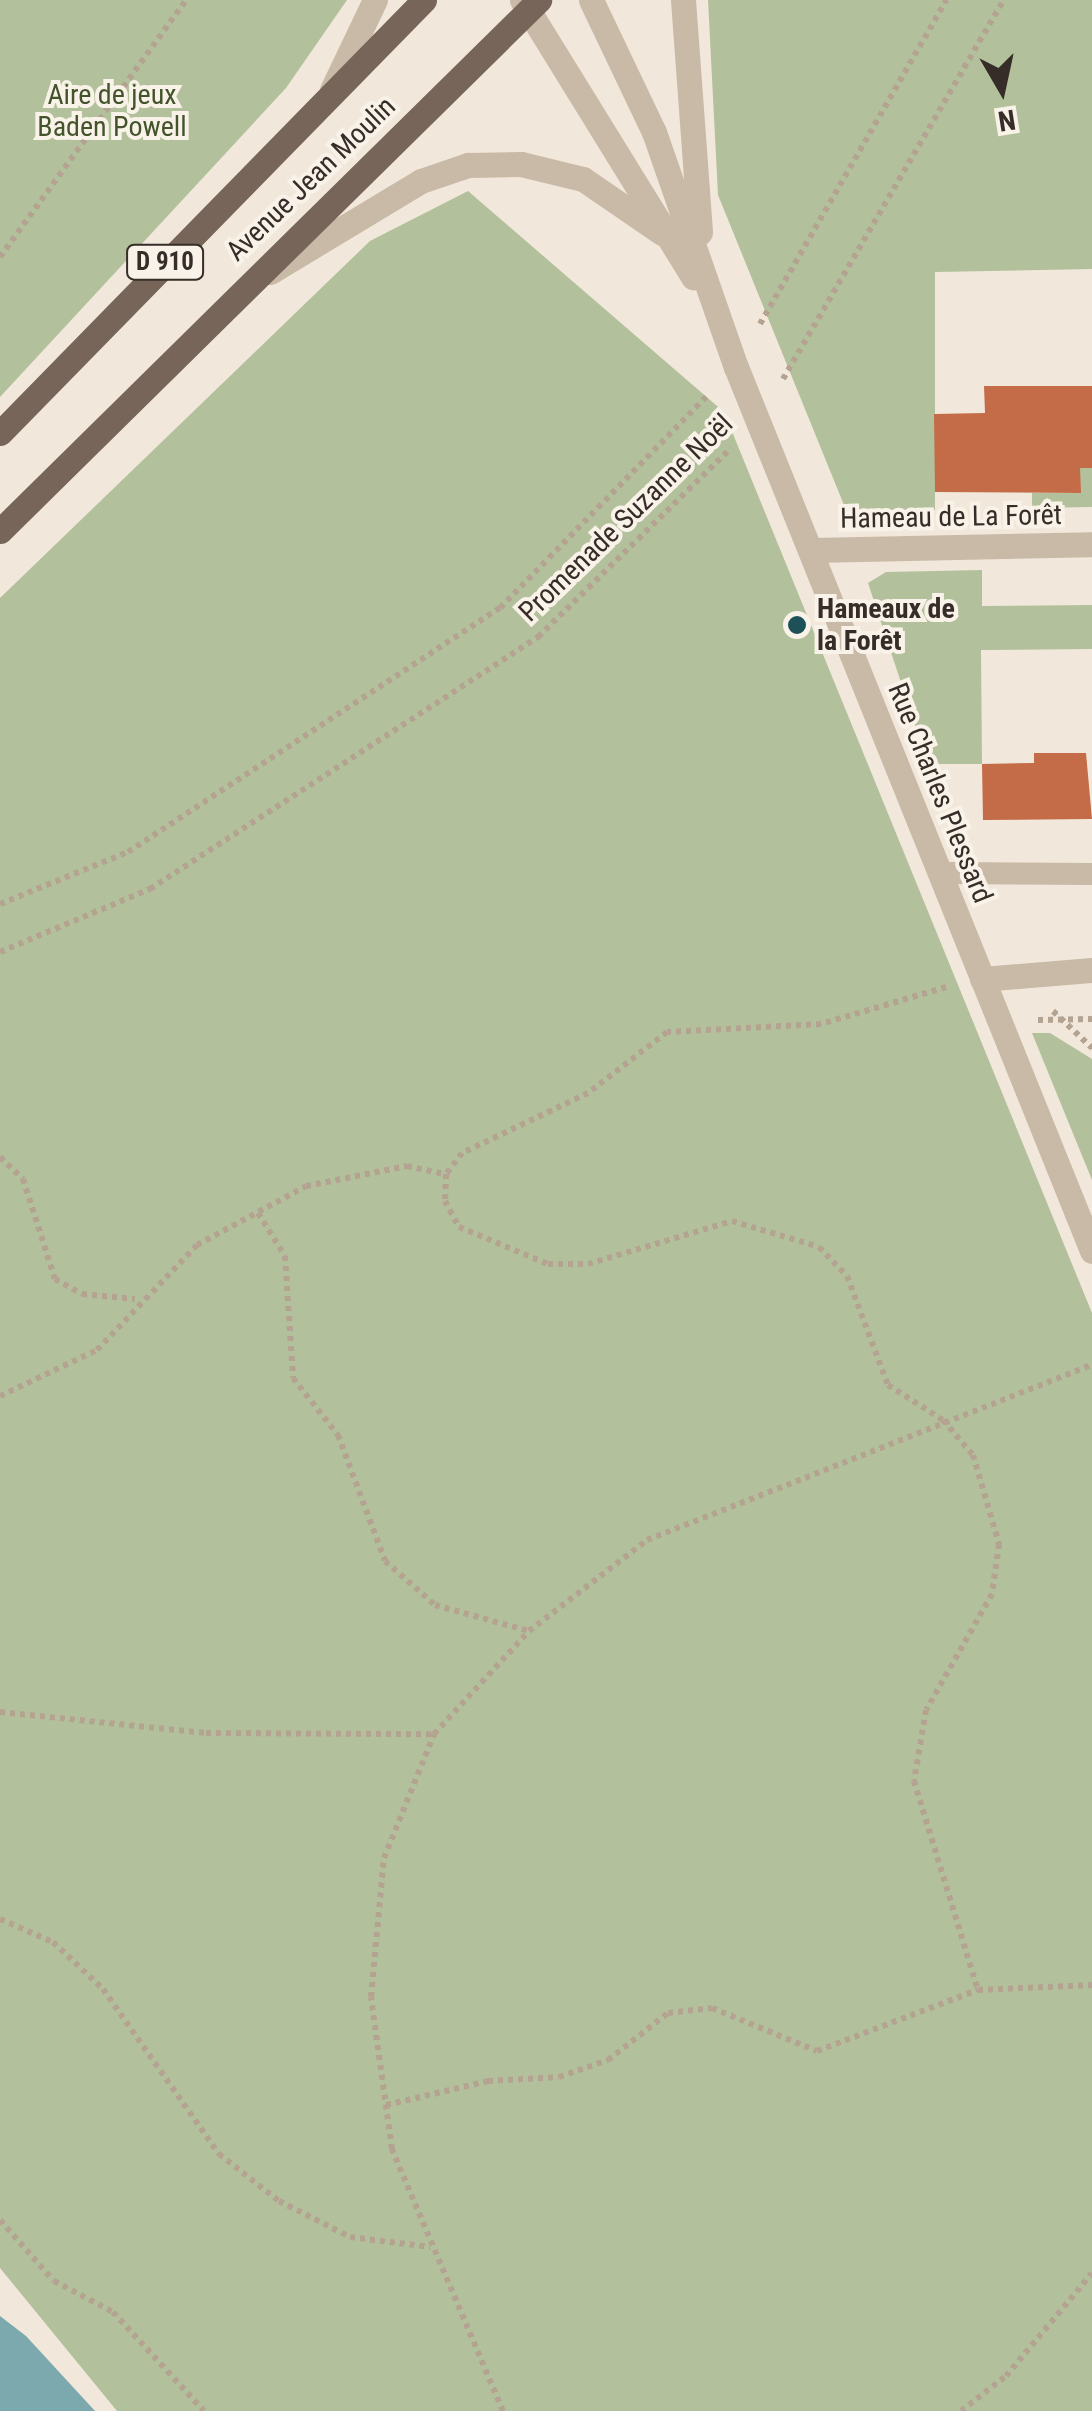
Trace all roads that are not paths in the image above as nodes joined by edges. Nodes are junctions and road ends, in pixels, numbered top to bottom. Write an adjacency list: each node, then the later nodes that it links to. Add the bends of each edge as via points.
1 (375, 0): 6 (street)
2 (424, 0): 6 (main road, Avenue Jean Moulin / D 910)
3 (591, 0): 9 (street, Rue Charles Plessard, via 654,132)
4 (683, 0): 9 (street, via 690,174)
5 (530, 4): 7 (street, Rue Charles Plessard); 8 (main road, Avenue Jean Moulin / D 910)
6 (331, 92): 10 (main road, Avenue Jean Moulin / D 910)
7 (662, 233): 8 (street, via 584,179 521,164 468,165 421,181); 9 (street, Rue Charles Plessard)
8 (244, 287): 11 (main road, Avenue Jean Moulin / D 910)
9 (711, 301): 13 (street, Rue Charles Plessard)
10 (0, 434)
11 (0, 531)
12 (1092, 544): 13 (street, Hameau de La Forêt)
13 (812, 550): 14 (street, Rue Charles Plessard)
14 (940, 873): 15 (lane); 17 (street, Rue Charles Plessard)
15 (1092, 874)
16 (1092, 970): 17 (street)
17 (982, 980): 18 (street, Rue Charles Plessard)
18 (1092, 1251)

